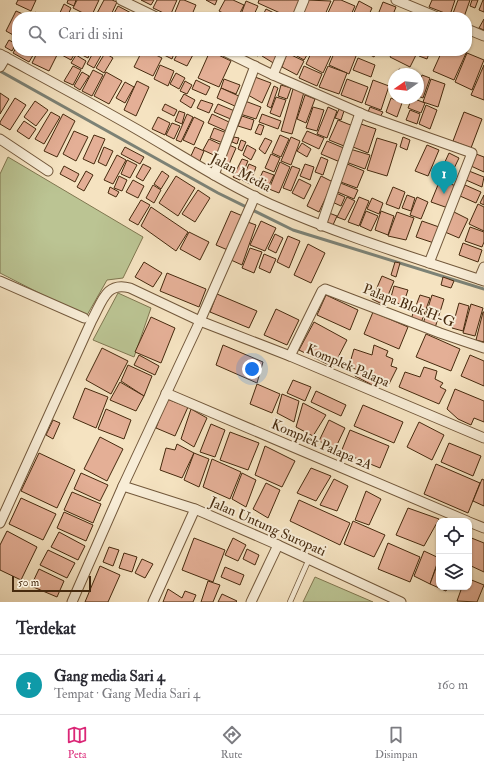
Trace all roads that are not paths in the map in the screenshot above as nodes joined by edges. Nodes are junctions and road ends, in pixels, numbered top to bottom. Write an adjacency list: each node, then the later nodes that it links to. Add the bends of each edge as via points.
1 (121, 0): 4 (street)
2 (304, 0): 6 (street)
3 (396, 0): 7 (street)
4 (139, 4): 5 (street)
5 (149, 12)
6 (299, 12)
7 (425, 12)
8 (472, 31): 9 (street)
9 (484, 36)
10 (234, 56): 13 (street)
11 (281, 56): 14 (street)
12 (3, 59): 18 (street, Jalan Media, via 136,129)
13 (255, 66): 14 (street); 18 (street)
14 (273, 75): 15 (street)
15 (360, 113): 20 (street); 21 (street, via 472,153)
16 (0, 139): 17 (street)
17 (48, 171)
18 (214, 175): 19 (street, Jalan Media)
19 (254, 198): 20 (street, Jalan Media); 26 (street)
20 (321, 226): 21 (street, Jalan Media)
21 (429, 263): 23 (street, Jalan Media)
22 (484, 267): 23 (street)
23 (481, 280)
24 (0, 281): 25 (street)
25 (84, 318)
26 (200, 321): 28 (street, Komplek Palapa); 29 (street); 34 (street, Komplek Palapa, via 130,288 119,286 108,291 92,320)
27 (484, 348): 28 (street, Palapa Blok H-G, via 324,289)
28 (290, 356): 30 (street, Komplek Palapa)
29 (166, 393): 31 (street); 33 (street, Komplek Palapa 2A)
30 (484, 438)
31 (123, 486): 32 (street); 40 (street)
32 (195, 509): 37 (street, Jalan Untung Suropati); 41 (street, Jalan Untung Suropati)
33 (461, 518)
34 (0, 523)
35 (472, 523): 36 (street, Komplek Palapa 2A)
36 (484, 528)
37 (278, 545): 38 (street, Jalan Untung Suropati); 42 (street)
38 (309, 559): 39 (street, Jalan Untung Suropati); 43 (lane)
39 (386, 599): 44 (street, Jalan Untung Suropati)
40 (72, 602)
41 (153, 602)
42 (251, 602)
43 (290, 602)
44 (401, 602)

